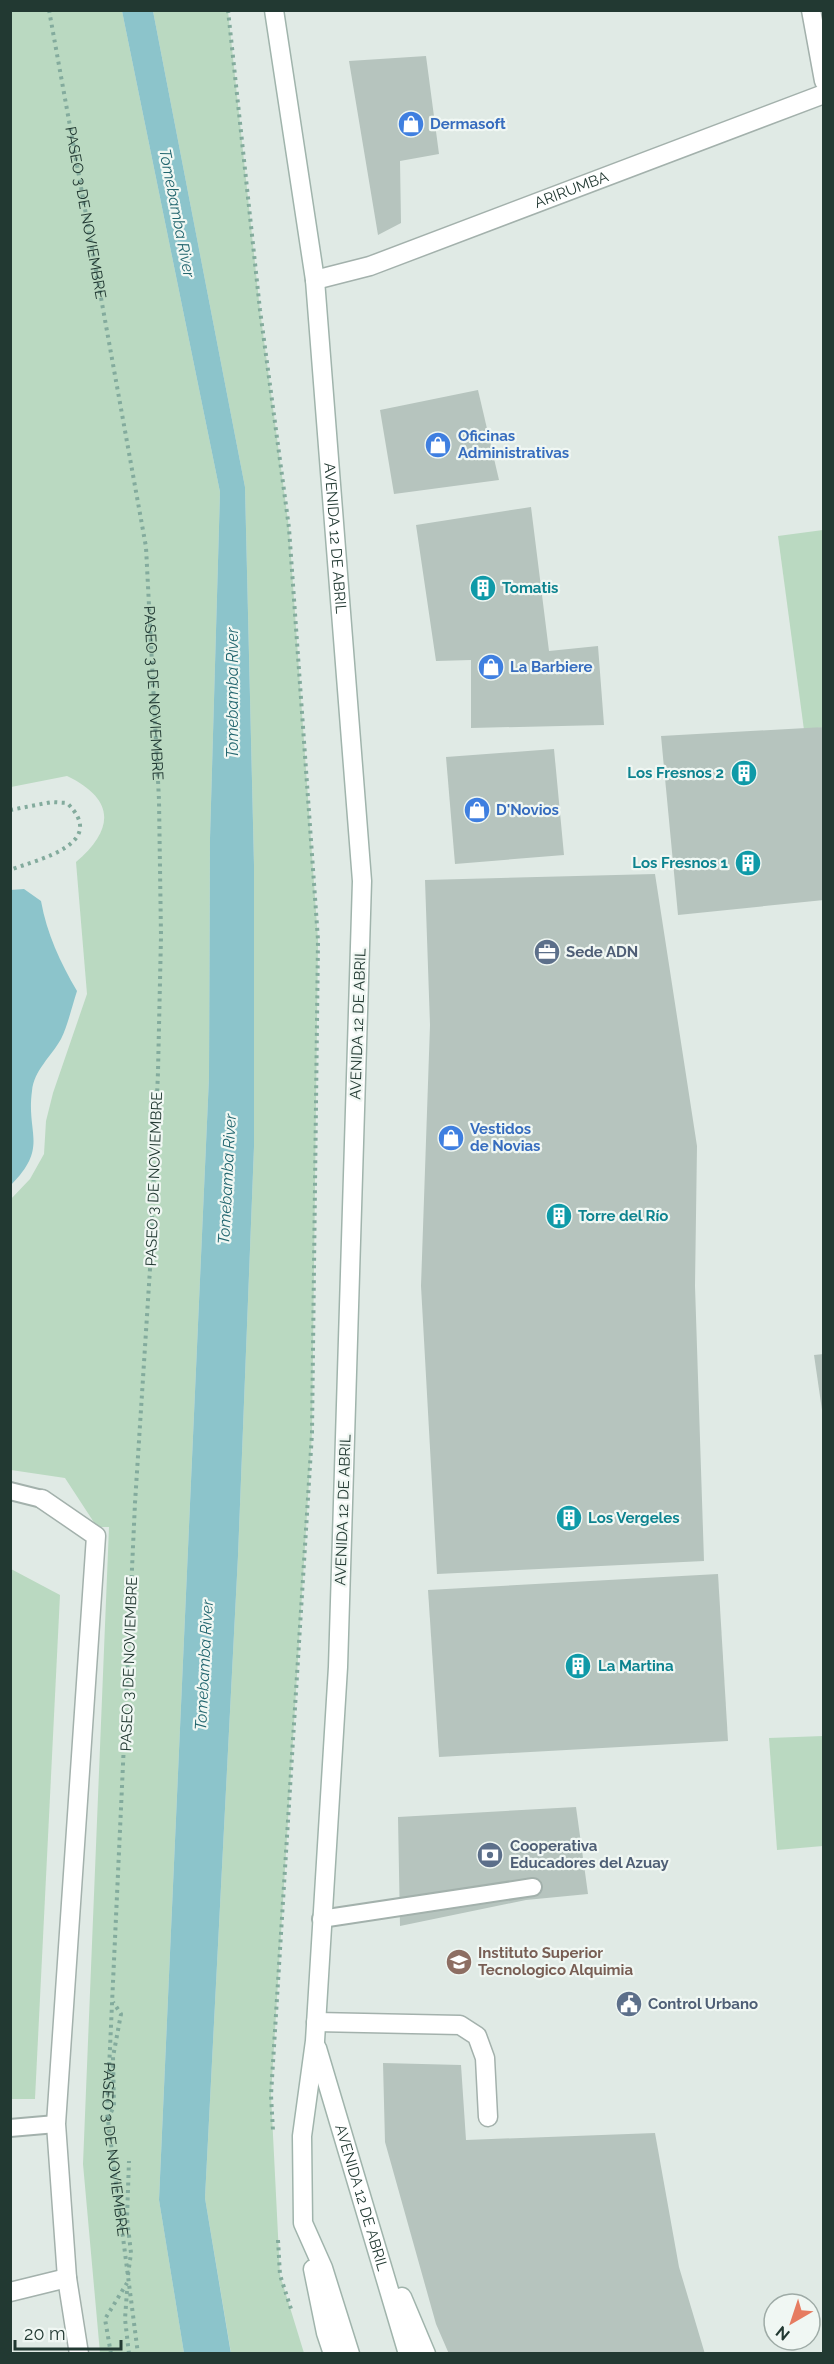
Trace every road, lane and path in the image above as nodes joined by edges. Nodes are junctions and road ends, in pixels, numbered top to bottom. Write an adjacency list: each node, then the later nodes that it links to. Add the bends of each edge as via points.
1 (49, 10): 14 (path, PASEO 3 DE NOVIEMBRE, via 146,547 159,800 158,1072)
2 (228, 10): 21 (path, via 259,299 289,528 318,940 312,1433 271,2095)
3 (274, 10): 7 (main road, AVENIDA 12 DE ABRIL)
4 (812, 10): 5 (main road)
5 (824, 81)
6 (824, 94): 7 (main road, ARIRUMBA, via 370,266)
7 (315, 280): 13 (main road, AVENIDA 12 DE ABRIL, via 362,881 338,1667)
8 (10, 810): 9 (path, via 67,803 81,824 73,842 62,851)
9 (10, 870)
10 (10, 1491): 11 (lane)
11 (42, 1499): 19 (main road, via 96,1536)
12 (533, 1887): 13 (lane)
13 (321, 1919): 15 (main road, AVENIDA 12 DE ABRIL)
14 (113, 2002): 18 (path, PASEO 3 DE NOVIEMBRE); 18 (path, via 121,2013 114,2057 114,2106)
15 (316, 2022): 16 (main road, AVENIDA 12 DE ABRIL); 17 (main road, via 460,2025 477,2036 485,2058)
16 (315, 2041): 23 (main road, AVENIDA 12 DE ABRIL, via 302,2136); 24 (main road, AVENIDA 12 DE ABRIL)
17 (488, 2117)
18 (108, 2120): 27 (path, PASEO 3 DE NOVIEMBRE)
19 (56, 2124): 20 (lane); 26 (main road)
20 (10, 2128)
21 (273, 2140)
22 (129, 2161): 27 (path, via 127,2218 131,2253)
23 (303, 2223): 34 (main road); 35 (main road, AVENIDA 12 DE ABRIL, via 323,2268)
24 (370, 2225): 36 (main road, AVENIDA 12 DE ABRIL); 37 (main road)
25 (278, 2230): 29 (path, via 280,2275)
26 (67, 2278): 28 (main road); 30 (main road)
27 (127, 2283): 31 (path, via 105,2319); 32 (path, via 125,2319); 33 (path, PASEO 3 DE NOVIEMBRE)
28 (10, 2292)
29 (294, 2320)
30 (79, 2354)
31 (111, 2354)
32 (129, 2354)
33 (138, 2354)
34 (333, 2354)
35 (350, 2354)
36 (408, 2354)
37 (426, 2354)

